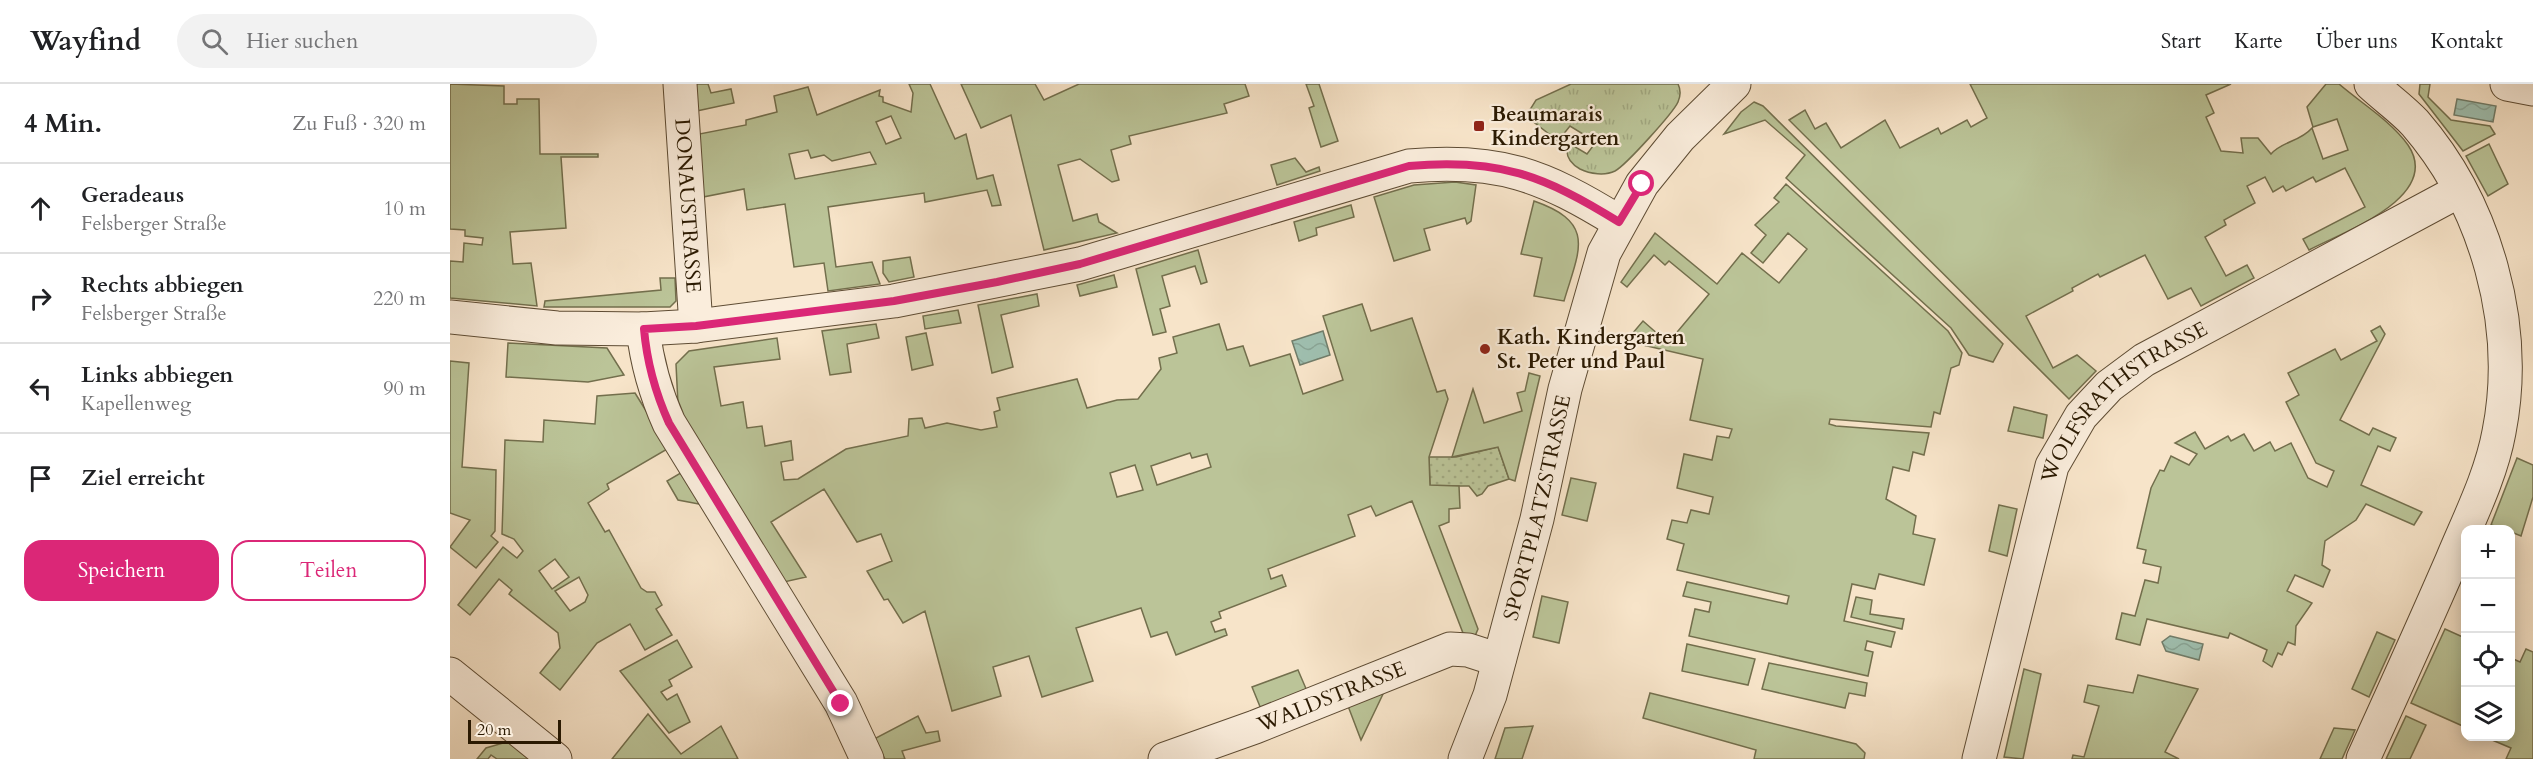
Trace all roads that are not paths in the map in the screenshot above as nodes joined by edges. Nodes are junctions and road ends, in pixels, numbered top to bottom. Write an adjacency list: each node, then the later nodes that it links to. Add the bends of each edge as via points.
1 (680, 84): 9 (street, DONAUSTRASSE)
2 (2371, 84): 6 (street, via 2413,121 2437,151)
3 (2507, 84): 4 (street)
4 (2533, 89)
5 (1716, 90): 7 (street, SPORTPLATZSTRASSE, via 1642,184)
6 (2459, 190): 17 (street, WOLFSRATHSTRASSE, via 2144,360 2109,386 2081,416 2052,466); 18 (street, via 2482,238 2500,307 2506,364 2499,435 2467,524)
7 (1619, 222): 9 (street, via 1580,198 1527,174 1481,164 1409,166 1080,264 894,301); 11 (street, SPORTPLATZSTRASSE, via 1586,308 1537,519)
8 (450, 318): 10 (street)
9 (696, 326): 10 (street)
10 (644, 329): 14 (street, via 654,390 669,423 841,704)
11 (1499, 660): 15 (street, WALDSTRASSE, via 1450,649); 16 (street, SPORTPLATZSTRASSE)
12 (450, 674): 13 (street)
13 (555, 759)
14 (867, 759)
15 (1165, 759)
16 (1465, 759)
17 (1979, 759)
18 (2363, 759)

